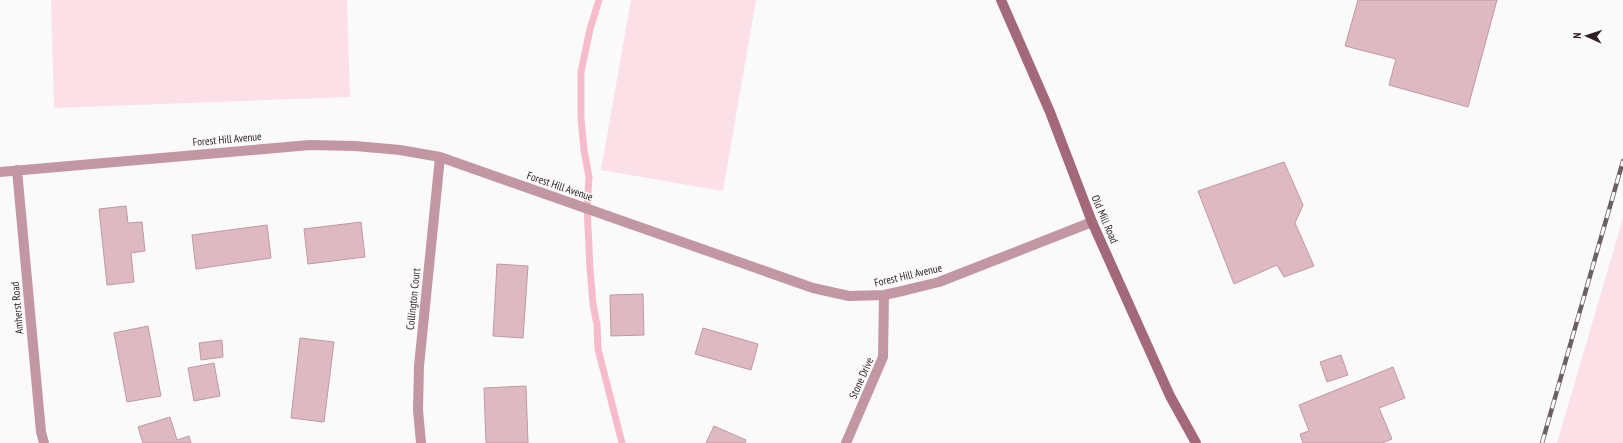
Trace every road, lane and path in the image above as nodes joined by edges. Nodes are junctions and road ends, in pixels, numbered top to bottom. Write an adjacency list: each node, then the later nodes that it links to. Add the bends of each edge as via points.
1 (1001, 0): 5 (street, Old Mill Road, via 1050,112)
2 (440, 157): 3 (street, Forest Hill Avenue, via 393,149 310,146); 6 (street, Forest Hill Avenue, via 813,288 849,296); 8 (street, Collington Court, via 419,366 418,410)
3 (17, 170): 4 (street, Forest Hill Avenue); 7 (street, Amherst Road, via 32,346)
4 (0, 172)
5 (1092, 222): 6 (street, Forest Hill Avenue, via 939,282); 10 (street, Old Mill Road, via 1170,396)
6 (884, 295): 9 (street, Stone Drive, via 883,357)
7 (44, 443)
8 (421, 443)
9 (846, 443)
10 (1196, 443)

